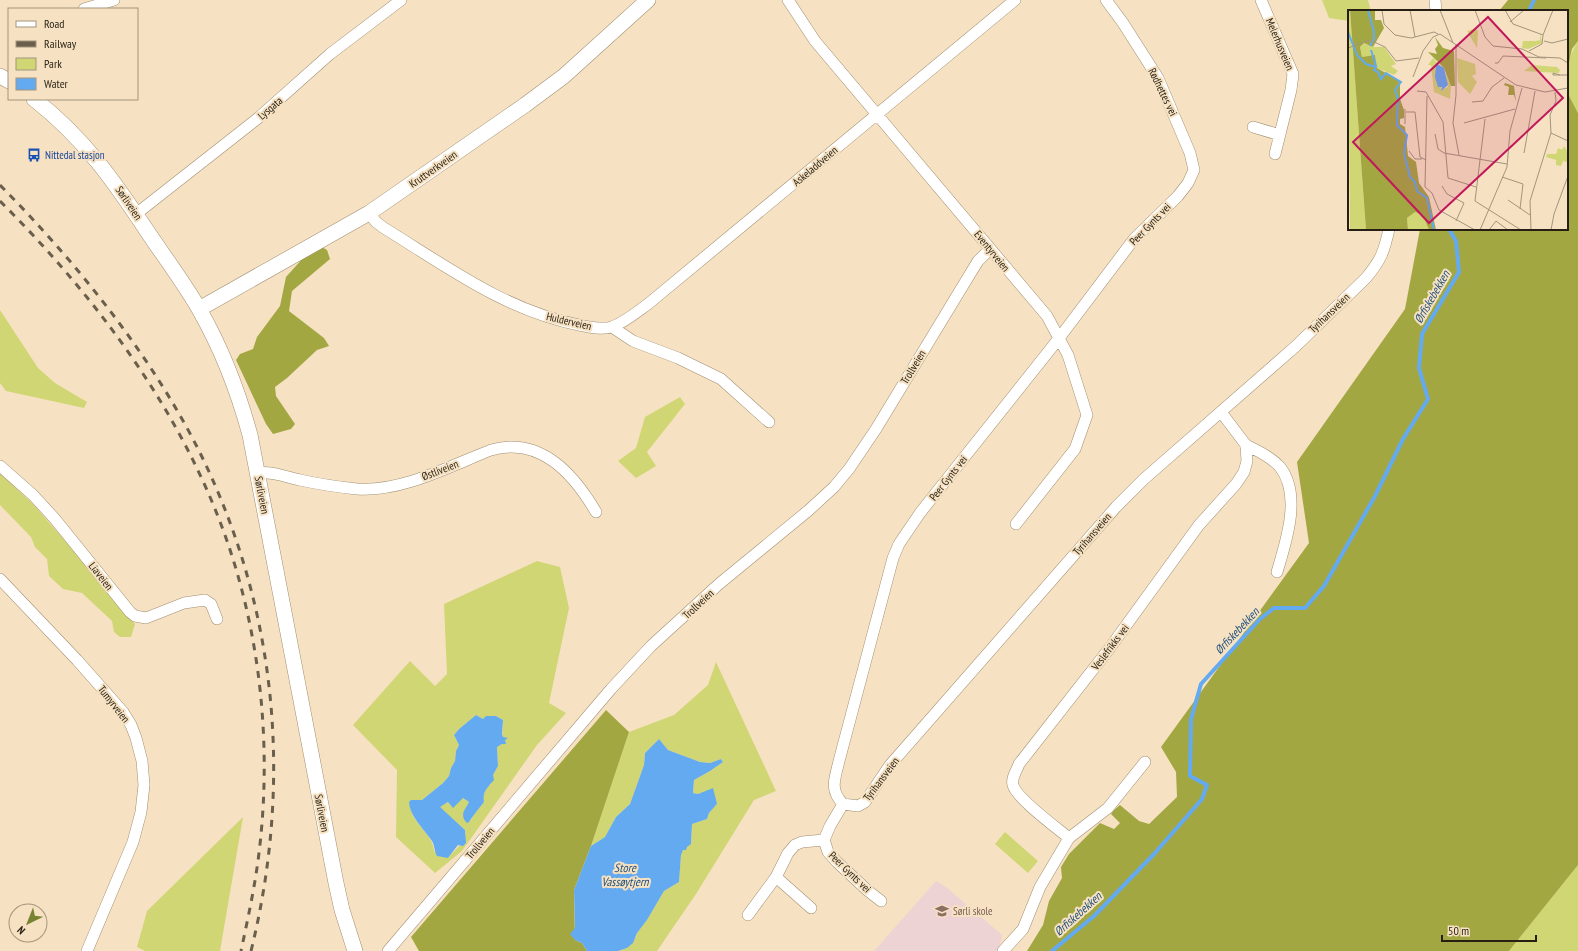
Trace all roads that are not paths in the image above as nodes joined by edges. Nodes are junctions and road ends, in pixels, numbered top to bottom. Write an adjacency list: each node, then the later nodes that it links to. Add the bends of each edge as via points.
1 (114, 0): 9 (street)
2 (401, 0): 18 (street, Lysgata, via 330,54 257,119)
3 (648, 0): 17 (street, Kruttverkveien, via 564,76)
4 (788, 0): 12 (street, Eventyrveien, via 816,41)
5 (1015, 0): 12 (street, Askeladdveien)
6 (1106, 0): 16 (street, Rødhettes vei, via 1158,78 1190,153)
7 (1261, 0): 14 (street, Melerhusveien, via 1293,74)
8 (1435, 0): 10 (street)
9 (87, 8)
10 (1436, 10)
11 (35, 100): 18 (street, Sørliveien, via 83,143)
12 (877, 114): 20 (street, Eventyrveien); 22 (street, Askeladdveien, via 648,304)
13 (1253, 127): 14 (street)
14 (1280, 135): 15 (street, Melerhusveien)
15 (1275, 154)
16 (1194, 170): 23 (street, Peer Gynts vei, via 1178,196 1134,238)
17 (369, 213): 21 (street, Kruttverkveien); 22 (street, Hulderveien, via 384,228 508,302 536,314 573,324 592,328)
18 (136, 214): 21 (street, Sørliveien)
19 (1389, 230): 24 (street, Tyrihansveien, via 1385,249 1366,278 1296,346)
20 (990, 249): 23 (street, Eventyrveien, via 1047,316); 44 (street, Trollveien, via 978,261 876,429 834,487 728,576 611,688)
21 (199, 309): 28 (street, Sørliveien, via 224,358 237,391)
22 (612, 327): 25 (street, via 633,341 678,358 721,379)
23 (1060, 338): 30 (street, Eventyrveien, via 1078,383 1087,415 1075,449); 35 (street, Peer Gynts vei, via 920,513 896,551 839,761 834,786 836,796)
24 (1221, 412): 26 (street); 35 (street, Tyrihansveien, via 1116,506 890,765 865,802 858,806)
25 (769, 422)
26 (1246, 445): 31 (street, via 1264,454 1280,467 1288,481 1291,500 1287,538); 36 (street, Veslefrikks vei, via 1247,461 1240,478 1199,525 1109,649 1019,764 1013,785 1022,799)
27 (0, 466): 33 (street, Liaveien, via 33,495 55,519 135,616 146,618 184,603 205,600 211,604)
28 (258, 473): 29 (street, Østliveien, via 273,473 345,487 381,489 423,477 501,447 522,447 540,453 556,463 576,482); 43 (street, Sørliveien, via 334,876)
29 (596, 512)
30 (1016, 524)
31 (1276, 572)
32 (0, 579): 42 (street, Tumyrveien, via 78,660 123,712 131,725 142,760 144,785 141,812 133,842)
33 (217, 619)
34 (1145, 762): 36 (street, via 1108,808)
35 (843, 804): 37 (street, Peer Gynts vei)
36 (1069, 838): 45 (street, via 1040,887 1023,929)
37 (824, 840): 38 (street, Peer Gynts vei, via 795,845); 39 (street, Peer Gynts vei, via 828,852 837,862)
38 (776, 877): 40 (street); 41 (street, Peer Gynts vei)
39 (881, 901)
40 (811, 908)
41 (748, 915)
42 (87, 951)
43 (355, 951)
44 (388, 951)
45 (1003, 951)

